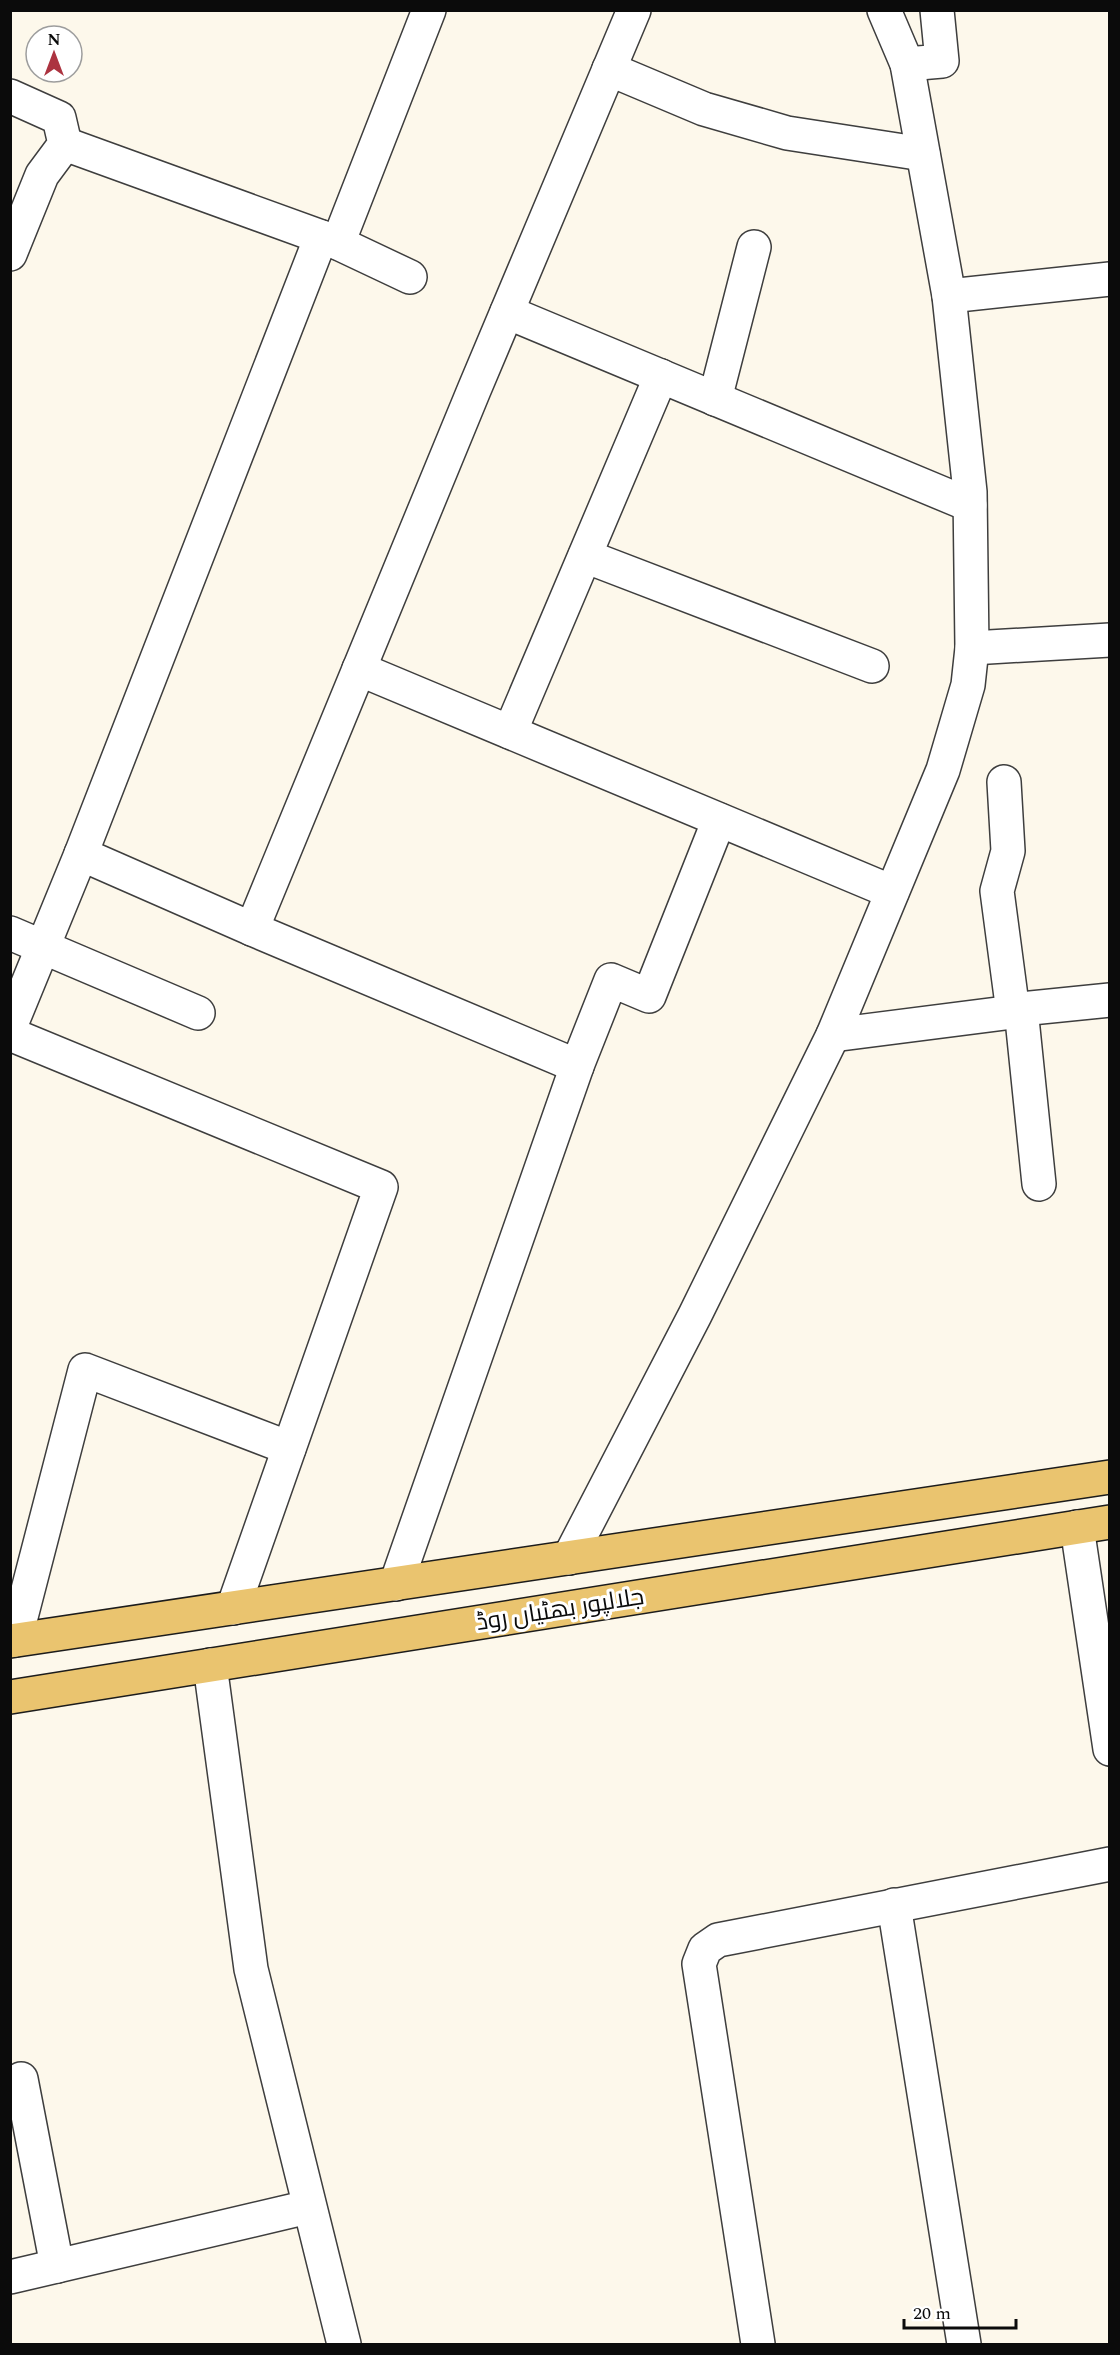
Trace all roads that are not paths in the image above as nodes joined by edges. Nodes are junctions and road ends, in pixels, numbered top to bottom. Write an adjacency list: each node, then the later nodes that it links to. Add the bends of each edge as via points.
1 (429, 10): 10 (street)
2 (634, 10): 6 (street)
3 (884, 10): 5 (street)
4 (937, 10): 5 (street, via 942,61)
5 (907, 64): 9 (street)
6 (609, 69): 9 (street, via 704,109 787,133); 16 (street)
7 (10, 96): 8 (street, via 59,118)
8 (65, 144): 10 (street); 12 (street, via 42,175)
9 (923, 154): 15 (street)
10 (330, 240): 13 (street); 28 (street)
11 (754, 247): 18 (street)
12 (10, 254)
13 (410, 277)
14 (1110, 279): 15 (street)
15 (949, 296): 19 (street)
16 (507, 312): 17 (street); 24 (street)
17 (661, 376): 18 (street); 20 (street)
18 (715, 399): 19 (street)
19 (970, 505): 22 (street)
20 (585, 556): 23 (street); 25 (street)
21 (1110, 640): 22 (street)
22 (972, 648): 29 (street, via 968,685 943,770)
23 (872, 666)
24 (359, 669): 25 (street); 30 (street)
25 (510, 732): 27 (street)
26 (1004, 782): 34 (street, via 1008,850 997,891)
27 (719, 820): 29 (street); 39 (street, via 649,996 611,980)
28 (81, 854): 30 (street); 32 (street)
29 (892, 892): 38 (street)
30 (252, 929): 39 (street)
31 (10, 933): 32 (street)
32 (44, 947): 35 (street); 36 (street)
33 (1110, 1000): 34 (street)
34 (1017, 1010): 38 (street); 40 (street)
35 (198, 1013)
36 (10, 1027)
37 (10, 1034): 41 (street, via 381,1187)
38 (833, 1035): 45 (street)
39 (577, 1066): 46 (street)
40 (1039, 1184)
41 (289, 1448): 47 (street); 48 (street, via 85,1370)
42 (1110, 1477): 45 (main road, جلالپور بھٹیاں روڈ)
43 (1110, 1522): 44 (main road, جلالپور بھٹیاں روڈ)
44 (1077, 1527): 49 (main road, جلالپور بھٹیاں روڈ); 51 (street)
45 (569, 1558): 46 (main road, جلالپور بھٹیاں روڈ)
46 (396, 1584): 47 (main road, جلالپور بھٹیاں روڈ)
47 (233, 1608): 48 (main road, جلالپور بھٹیاں روڈ)
48 (13, 1641)
49 (210, 1665): 50 (main road, جلالپور بھٹیاں روڈ); 55 (street, via 251,1969)
50 (10, 1698)
51 (1110, 1749)
52 (1110, 1864): 53 (street)
53 (894, 1905): 59 (street, via 718,1940 705,1949 699,1964); 60 (street)
54 (21, 2079): 56 (street)
55 (309, 2207): 56 (street); 58 (street)
56 (57, 2266): 57 (street)
57 (10, 2277)
58 (344, 2344)
59 (758, 2344)
60 (964, 2344)

